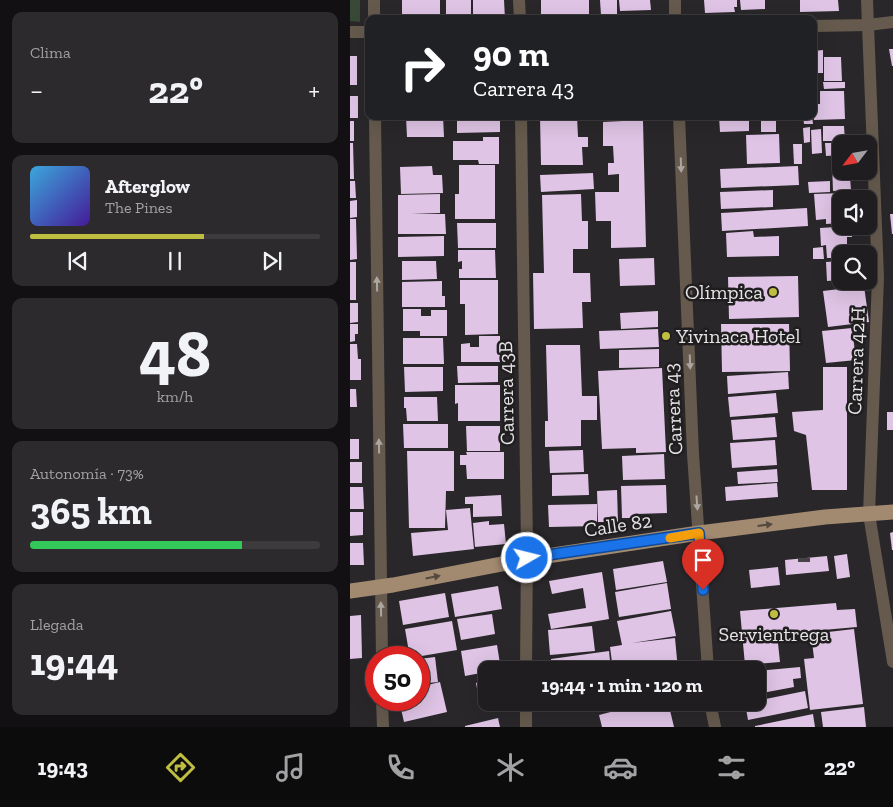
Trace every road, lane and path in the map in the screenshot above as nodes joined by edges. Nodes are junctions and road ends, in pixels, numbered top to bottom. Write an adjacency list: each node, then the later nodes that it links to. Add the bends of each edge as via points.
1 (374, 0): 5 (street)
2 (520, 0): 6 (street)
3 (675, 0): 7 (street)
4 (867, 0): 9 (street, Carrera 42H)
5 (374, 15)
6 (520, 15)
7 (675, 15)
8 (893, 22): 9 (street)
9 (868, 25): 10 (street); 17 (street, Carrera 42H, via 878,277)
10 (817, 26)
11 (350, 32): 12 (street)
12 (365, 32)
13 (375, 120): 20 (street, one-way to 13)
14 (521, 120): 19 (street, Carrera 43B)
15 (680, 120): 18 (street, Carrera 43, one-way to 18)
16 (893, 512): 17 (main road, Calle 82)
17 (869, 514): 18 (main road, Calle 82, one-way to 17); 25 (street, Carrera 42H)
18 (699, 533): 19 (main road, Calle 82); 24 (street, Carrera 43)
19 (527, 558): 20 (main road, Calle 82, one-way to 19); 23 (street, Carrera 43B)
20 (381, 587): 21 (main road, Calle 82); 22 (street, one-way to 20)
21 (350, 591)
22 (382, 646)
23 (526, 661)
24 (707, 661)
25 (893, 662)
26 (382, 711): 29 (street)
27 (526, 711): 30 (street)
28 (712, 711): 31 (street)
29 (383, 727)
30 (526, 727)
31 (715, 727)

